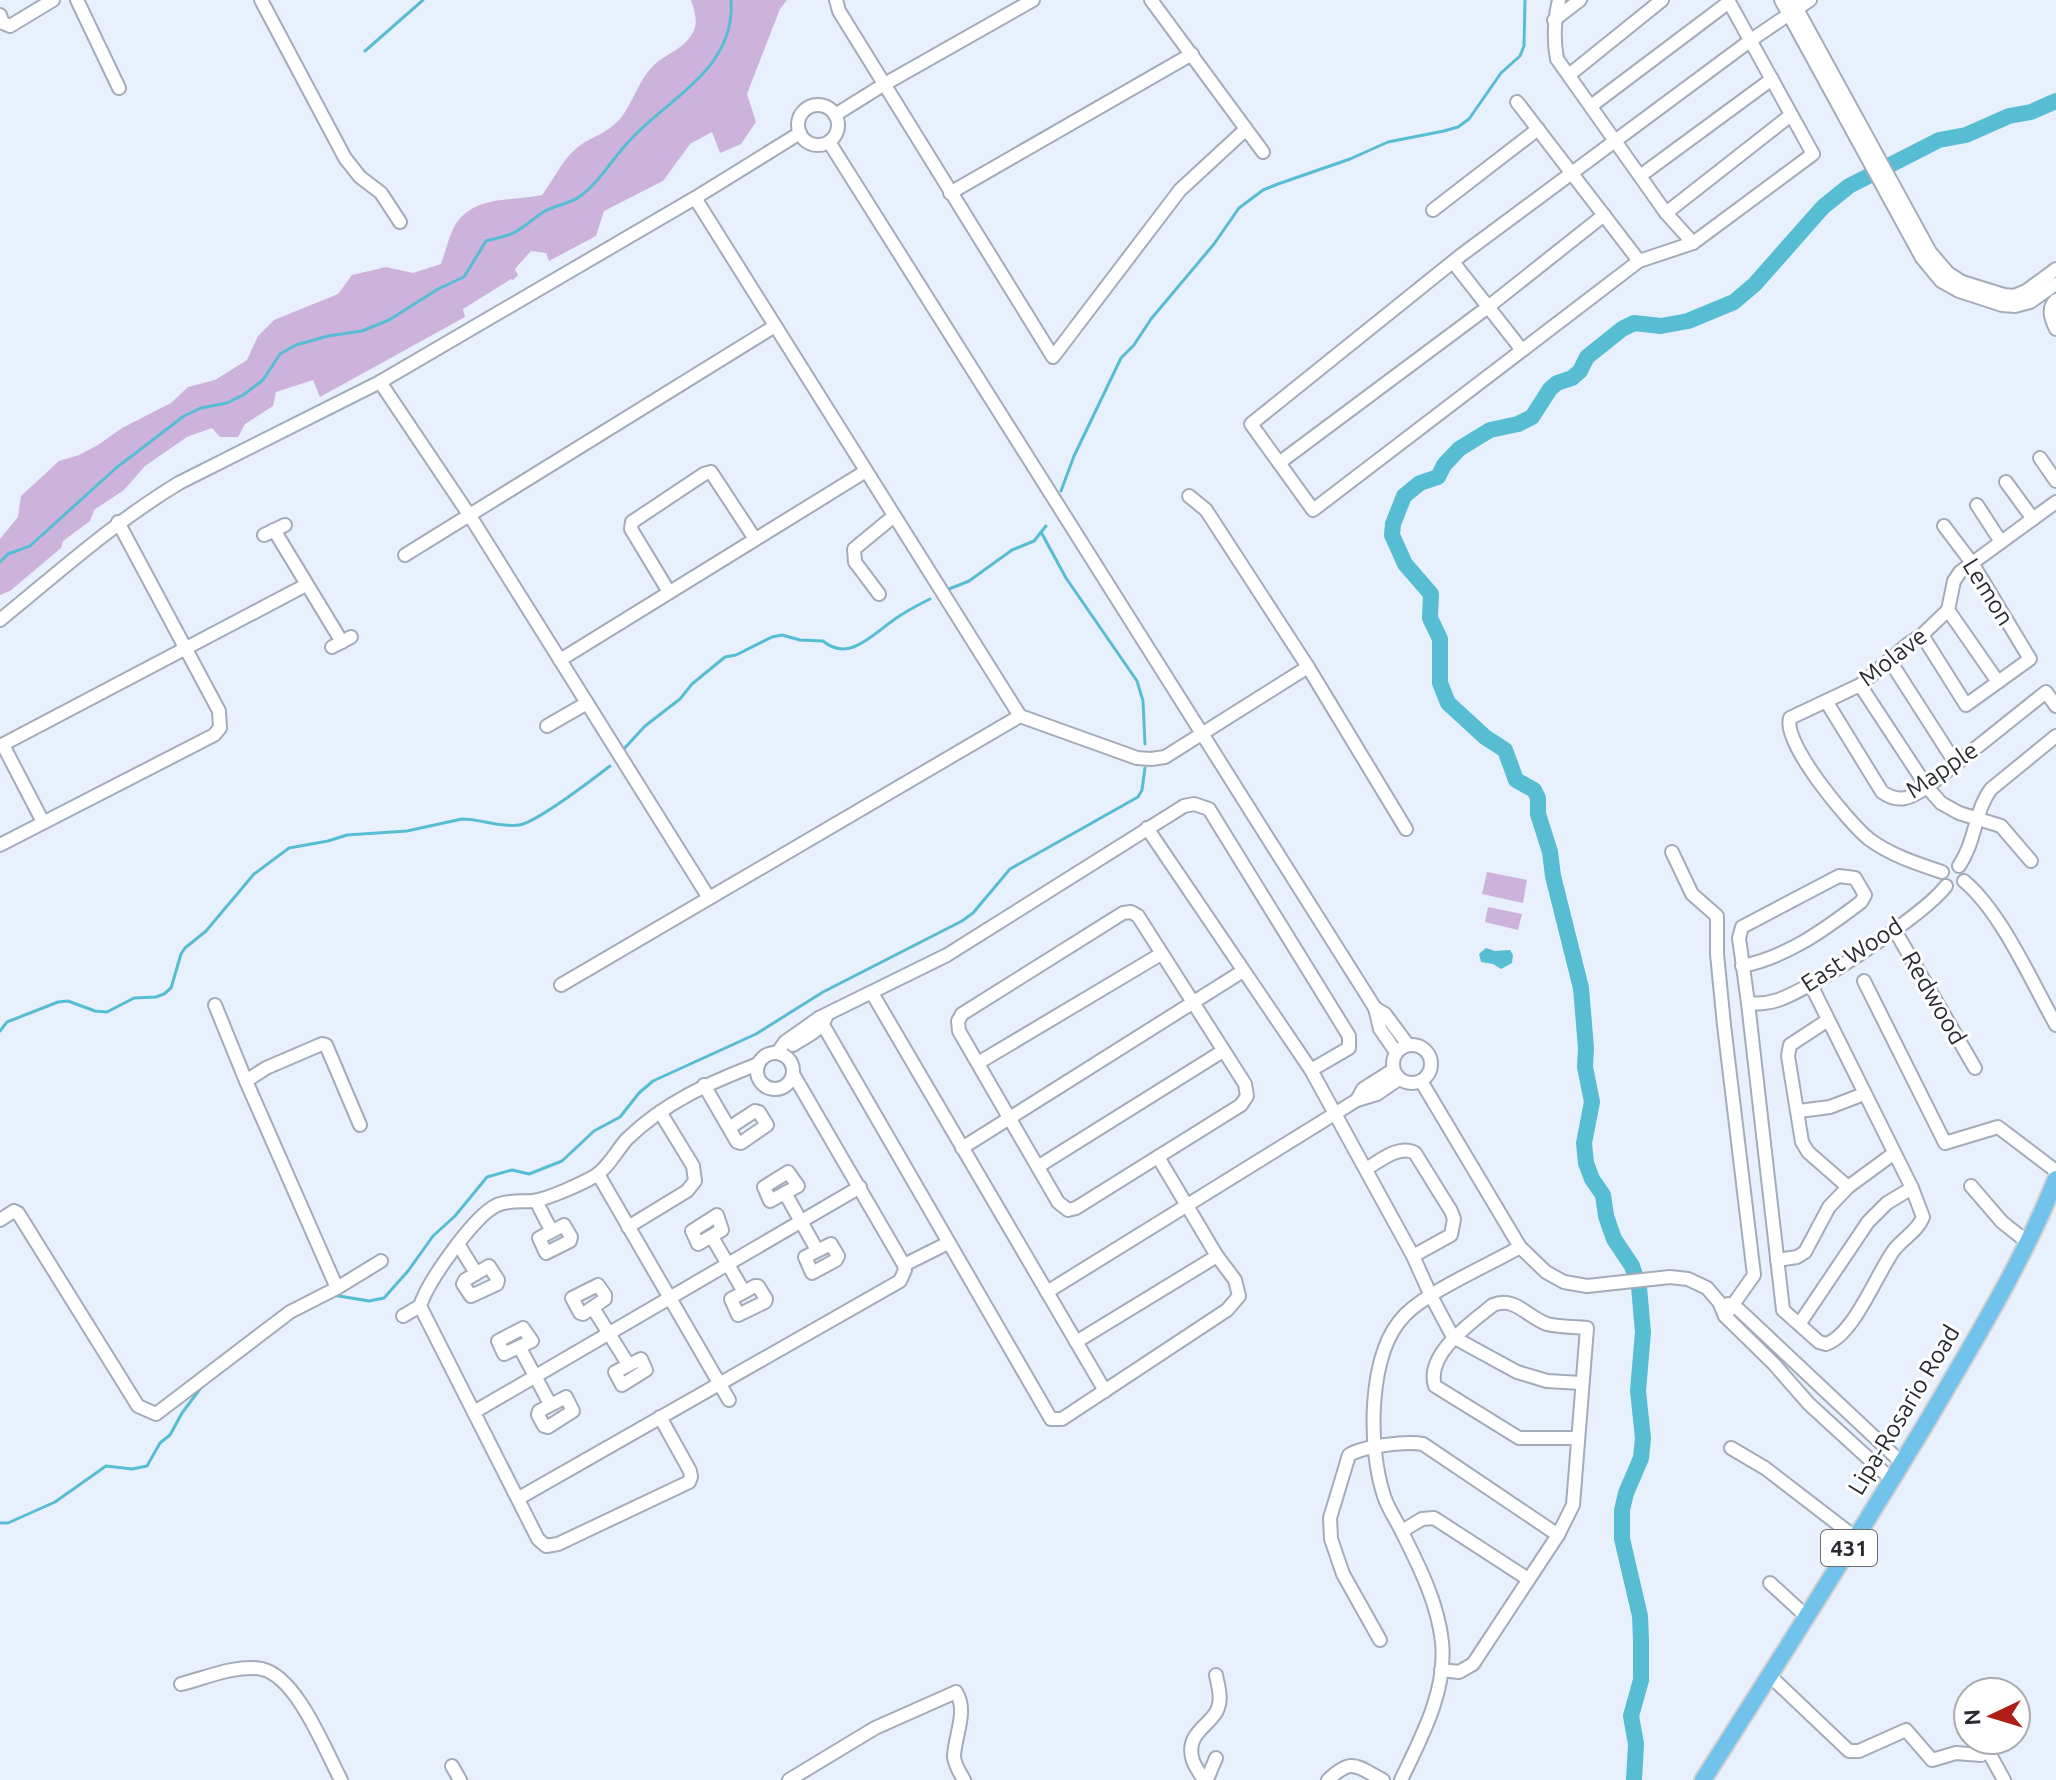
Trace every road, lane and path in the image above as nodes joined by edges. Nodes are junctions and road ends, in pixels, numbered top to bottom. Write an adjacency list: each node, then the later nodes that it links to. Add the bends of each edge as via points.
1 (53, 0): 14 (street, via 10,26)
2 (77, 0): 21 (street)
3 (261, 0): 40 (street, via 345,158 381,193)
4 (836, 0): 20 (street)
5 (1033, 0): 20 (street)
6 (1151, 0): 17 (street)
7 (1559, 0): 15 (street)
8 (1580, 0): 15 (street)
9 (1662, 0): 18 (street)
10 (1781, 0): 13 (street)
11 (1810, 0): 13 (street)
12 (1729, 1): 16 (street); 23 (street)
13 (1792, 7): 16 (street); 34 (street)
14 (0, 15)
15 (1554, 20): 18 (street, via 1557,59)
16 (1751, 40): 19 (street); 29 (street)
17 (1192, 54): 27 (street); 35 (street)
18 (1569, 75): 23 (street)
19 (1772, 79): 25 (street); 33 (street)
20 (883, 85): 24 (street); 35 (street)
21 (119, 88)
22 (1517, 102): 26 (street)
23 (1591, 106): 29 (street)
24 (835, 115): 28 (street, via 813,106 802,114); 30 (street, via 836,133)
25 (1791, 115): 38 (street); 41 (street, via 1813,154)
26 (1538, 129): 32 (street); 37 (street)
27 (1245, 130): 31 (street); 35 (street, via 1180,190 1053,357)
28 (800, 133): 30 (street, via 809,143); 36 (street)
29 (1615, 141): 32 (street); 33 (street)
30 (829, 142): 88 (street)
31 (1263, 152)
32 (1572, 173): 39 (street); 43 (street)
33 (1640, 176): 38 (street)
34 (1884, 182): 44 (street, via 1930,252 1962,282 2014,296); 45 (street, via 1922,258 1941,281 2015,306)
35 (950, 193)
36 (695, 198): 48 (street); 51 (street)
37 (1433, 210)
38 (1666, 213): 41 (street)
39 (1604, 215): 42 (street); 47 (street)
40 (400, 222)
41 (1693, 243): 42 (street)
42 (1639, 261): 50 (street)
43 (1453, 262): 47 (street); 53 (street, via 1251,424)
44 (2056, 269)
45 (2056, 284)
46 (2056, 300): 49 (street, via 2050,312)
47 (1488, 307): 50 (street); 53 (street)
48 (775, 326): 54 (street); 60 (street)
49 (2056, 329)
50 (1522, 350): 53 (street, via 1313,510)
51 (380, 382): 60 (street); 63 (street, via 179,483)
52 (2040, 458): 55 (street)
53 (1279, 463)
54 (866, 471): 61 (street); 66 (street)
55 (2056, 481)
56 (2006, 482): 62 (street)
57 (1189, 496): 80 (street, via 1206,510)
58 (2056, 502): 62 (street)
59 (1977, 505): 67 (street)
60 (470, 516): 68 (street); 78 (street)
61 (894, 516): 72 (street, via 854,549 855,562); 86 (street)
62 (2033, 519): 67 (street)
63 (118, 522): 74 (street); 77 (street)
64 (1944, 526): 69 (street, Lemon)
65 (274, 530): 70 (street)
66 (755, 539): 71 (street); 71 (street, via 711,472 704,474 632,522 631,529)
67 (2001, 542): 69 (street)
68 (405, 555)
69 (1972, 563): 73 (street, via 1954,581); 81 (street, Lemon, via 2030,659)
70 (306, 585): 76 (street); 77 (street)
71 (669, 592): 78 (street)
72 (879, 594)
73 (1948, 610): 75 (street, Molave); 81 (street)
74 (0, 620)
75 (1922, 635): 79 (street, Molave); 81 (street, via 1966,705)
76 (342, 642)
77 (184, 647): 90 (street); 94 (street, via 219,711 220,728)
78 (560, 660): 84 (street)
79 (1890, 661): 82 (street, Molave); 91 (street)
80 (1308, 667): 88 (street); 96 (street)
81 (1998, 682)
82 (1860, 685): 83 (street, Molave); 92 (street)
83 (1826, 701): 92 (street, Mapple, via 1882,792 1901,800); 101 (street, Molave, via 1790,718 1788,724 1820,784 1871,840)
84 (587, 703): 87 (street); 104 (street)
85 (2056, 706): 91 (street, Mapple, via 2046,692)
86 (1020, 716): 88 (street, via 1137,758 1165,757); 104 (street)
87 (547, 726)
88 (1202, 735): 116 (street)
89 (2056, 736): 93 (street, via 1991,789)
90 (1, 746): 94 (street)
91 (1956, 764): 92 (street, Mapple)
92 (1927, 787): 93 (street, via 1941,803)
93 (1978, 819): 99 (street, via 2001,826); 100 (street)
94 (43, 822): 97 (street)
95 (1147, 828): 108 (street); 112 (street, via 947,955); 127 (street, via 1184,806 1209,809 1349,1036 1349,1048)
96 (1406, 829)
97 (0, 845)
98 (1672, 852): 179 (street, via 1692,894 1717,916 1724,1025 1754,1275)
99 (2031, 861)
100 (1959, 866): 101 (street, via 1949,865); 102 (street)
101 (1942, 872): 103 (street)
102 (1964, 881): 103 (street, via 1956,888); 119 (street, via 1992,912)
103 (1946, 886): 105 (street, East Wood)
104 (709, 898): 110 (street)
105 (1894, 929): 111 (street, East Wood); 126 (street, Redwood)
106 (1161, 954): 113 (street); 124 (street); 124 (street, via 1138,916 1123,913 962,1014 959,1031)
107 (1742, 966): 107 (street, via 1794,947 1861,902 1865,895 1855,878 1839,876 1742,927); 114 (street)
108 (1243, 971): 113 (street); 127 (street)
109 (1864, 981): 145 (street, via 1945,1143 1998,1127)
110 (561, 985)
111 (1811, 985): 114 (street, East Wood, via 1774,1001); 118 (street)
112 (872, 993): 117 (street); 140 (street)
113 (1194, 1002): 121 (street); 137 (street)
114 (1748, 1003): 167 (street)
115 (215, 1005): 130 (street)
116 (1375, 1008): 120 (street); 122 (street, via 1380,1029)
117 (823, 1019): 123 (street); 161 (street)
118 (1828, 1020): 133 (street); 134 (street, via 1788,1049)
119 (2056, 1025)
120 (1408, 1045): 122 (street); 131 (street, via 1420,1046 1429,1055 1429,1072)
121 (1223, 1051): 142 (street, via 1245,1084 1245,1100); 143 (street)
122 (1396, 1052): 129 (street)
123 (780, 1054): 125 (street); 128 (street, via 791,1063)
124 (978, 1063): 137 (street)
125 (758, 1064): 128 (street, via 757,1076 770,1089 787,1085); 132 (street)
126 (1975, 1068)
127 (1311, 1070): 136 (street)
128 (793, 1074): 148 (street)
129 (1396, 1074): 131 (street, via 1410,1083); 136 (street, via 1363,1089 1357,1100)
130 (246, 1081): 138 (street, via 326,1045); 172 (street)
131 (1421, 1081): 163 (street)
132 (704, 1085): 135 (street); 139 (street)
133 (1864, 1094): 134 (street); 141 (street)
134 (1799, 1111): 149 (street, via 1808,1152)
135 (660, 1112): 146 (street, via 627,1139); 157 (street, via 693,1166 695,1181)
136 (1335, 1114): 144 (street); 154 (street)
137 (1011, 1117): 140 (street); 143 (street)
138 (360, 1125)
139 (729, 1128)
140 (962, 1148): 174 (street)
141 (1893, 1154): 149 (street); 150 (street)
142 (1158, 1157): 143 (street, via 1071,1209 1058,1202); 154 (street)
143 (1039, 1166)
144 (1366, 1169): 166 (street); 166 (street, via 1402,1149 1410,1150 1451,1211 1451,1235)
145 (2056, 1171)
146 (598, 1174): 153 (street); 157 (street)
147 (1971, 1186): 160 (street)
148 (860, 1187): 156 (street); 170 (street)
149 (1848, 1187): 167 (street, via 1829,1207 1805,1252)
150 (1912, 1188): 183 (street, via 1868,1222); 183 (street, via 1922,1221 1896,1248 1836,1340 1822,1343)
151 (2055, 1188): 160 (main road, Lipa-Rosario Road / 431)
152 (785, 1193): 156 (street)
153 (536, 1201): 158 (street); 162 (street, via 496,1206)
154 (1186, 1205): 165 (street); 174 (street)
155 (0, 1220): 172 (street, via 18,1213 138,1406 156,1414 290,1312)
156 (801, 1222): 164 (street); 169 (street)
157 (628, 1227): 176 (street)
158 (551, 1230)
159 (712, 1237): 169 (street)
160 (2026, 1241): 202 (main road, Lipa-Rosario Road / 431)
161 (948, 1243): 170 (street); 194 (street, via 1047,1416 1062,1419)
162 (458, 1244): 171 (street); 178 (street)
163 (1520, 1247): 175 (street); 177 (street, via 1564,1282 1587,1286 1688,1279 1707,1288)
164 (817, 1250)
165 (1217, 1256): 186 (street); 194 (street, via 1235,1280 1239,1296 1233,1304)
166 (1413, 1256): 175 (street)
167 (1777, 1260): 183 (street, via 1783,1310)
168 (381, 1261): 172 (street)
169 (728, 1264): 173 (street); 176 (street)
170 (904, 1265): 192 (street, via 900,1281)
171 (476, 1273)
172 (337, 1288)
173 (744, 1292)
174 (1047, 1292): 186 (street)
175 (1431, 1296): 185 (street); 200 (street, via 1404,1315 1385,1343 1375,1391)
176 (670, 1298): 184 (street); 192 (street)
177 (1719, 1302): 179 (street); 182 (street)
178 (420, 1306): 181 (street); 197 (street)
179 (1735, 1306): 182 (street); 189 (street)
180 (593, 1308): 184 (street)
181 (403, 1316)
182 (1725, 1316): 191 (street)
183 (1800, 1323)
184 (610, 1333): 188 (street); 190 (street)
185 (1453, 1337): 193 (street, via 1517,1372); 193 (street, via 1501,1302 1513,1303 1546,1323 1587,1328); 199 (street, via 1434,1373 1435,1386 1519,1438)
186 (1076, 1342): 194 (street)
187 (520, 1348): 190 (street)
188 (628, 1364)
189 (1801, 1370): 191 (street); 202 (street)
190 (535, 1376): 196 (street); 197 (street)
191 (1790, 1382): 203 (street)
192 (719, 1383): 195 (street); 198 (street)
193 (1581, 1383): 199 (street)
194 (1105, 1391)
195 (729, 1400)
196 (550, 1404)
197 (474, 1412): 204 (street)
198 (660, 1417): 204 (street); 204 (street, via 690,1471 689,1482 546,1546)
199 (1578, 1438): 206 (street, via 1573,1505)
200 (1376, 1448): 205 (street, via 1378,1477); 206 (street, via 1415,1443 1431,1447); 211 (street, via 1355,1452 1346,1460 1330,1518 1343,1574)
201 (1731, 1448): 207 (street)
202 (1902, 1463): 203 (main road, Lipa-Rosario Road / 431)
203 (1892, 1480): 207 (main road, Lipa-Rosario Road / 431)
204 (519, 1498)
205 (1402, 1531): 208 (street, via 1434,1518); 212 (street, via 1436,1609)
206 (1558, 1535): 208 (street)
207 (1856, 1538): 210 (main road, Lipa-Rosario Road / 431)
208 (1528, 1579): 212 (street, via 1473,1664 1459,1672)
209 (1770, 1583): 210 (street)
210 (1806, 1616): 214 (main road, Lipa-Rosario Road / 431)
211 (1380, 1640)
212 (1441, 1670): 227 (street, via 1430,1719)
213 (1216, 1675): 224 (street, via 1219,1706 1191,1746 1192,1760)
214 (1769, 1675): 216 (street, via 1849,1751 1906,1730 1932,1760); 228 (main road, Lipa-Rosario Road / 431)
215 (181, 1684): 220 (street, via 240,1669 273,1673 295,1695)
216 (1952, 1754)
217 (1991, 1756): 229 (street)
218 (1216, 1758): 224 (street)
219 (452, 1766): 221 (street)
220 (341, 1780)
221 (460, 1780)
222 (789, 1780): 223 (street, via 875,1728 956,1692 961,1719 954,1756)
223 (964, 1780)
224 (1204, 1780)
225 (1328, 1780): 226 (street, via 1349,1765)
226 (1383, 1780)
227 (1401, 1780)
228 (1703, 1780)
229 (2004, 1780)

